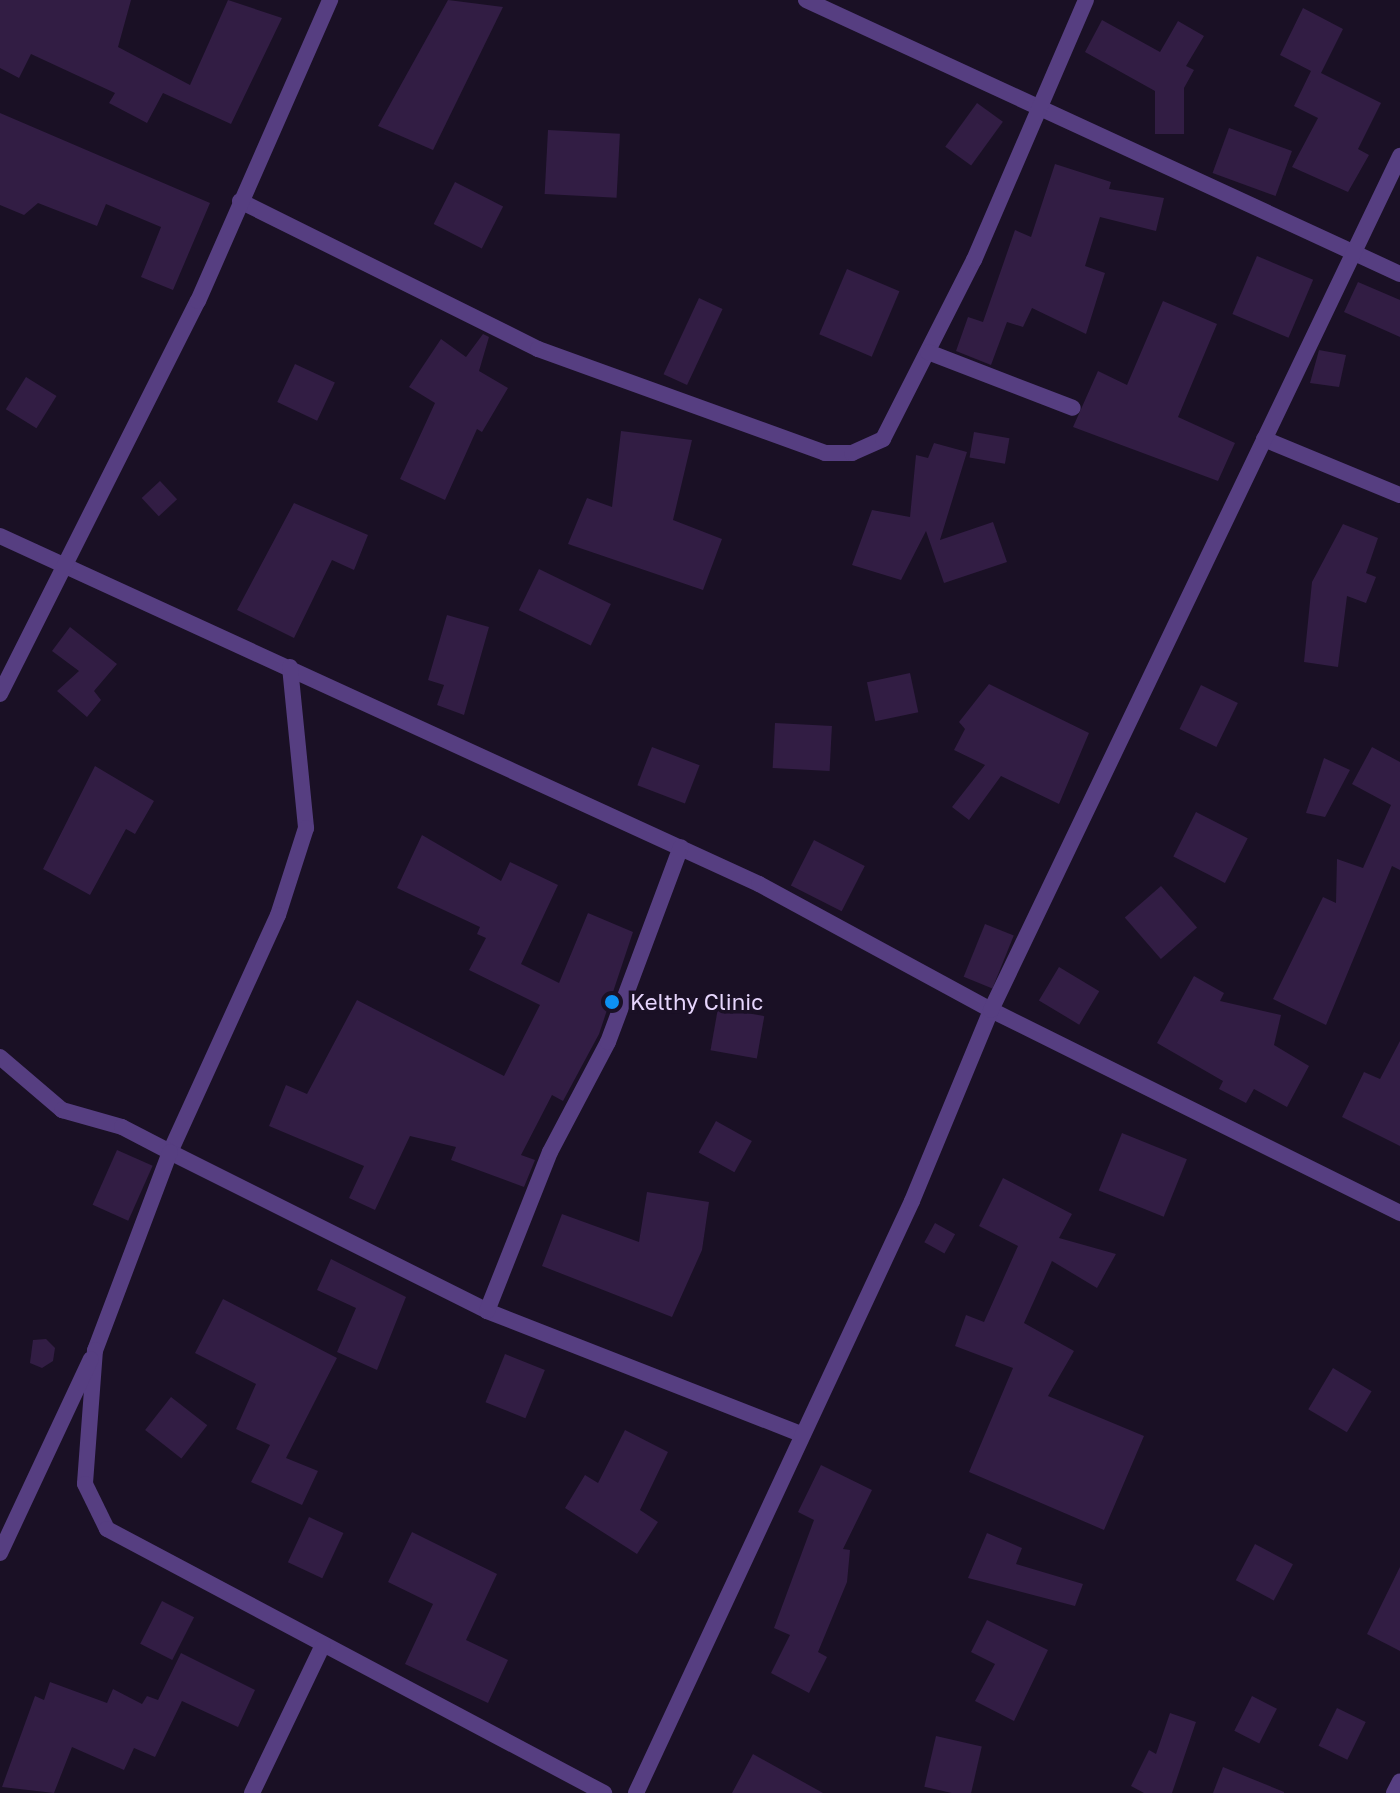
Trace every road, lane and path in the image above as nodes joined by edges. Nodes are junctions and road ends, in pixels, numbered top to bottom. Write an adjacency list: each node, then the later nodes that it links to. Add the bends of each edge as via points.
1 (330, 0): 6 (street)
2 (806, 0): 4 (street)
3 (1086, 0): 4 (street)
4 (1042, 107): 7 (street); 9 (street)
5 (1400, 156): 7 (street)
6 (240, 201): 9 (street, via 538,349 825,453 852,453 883,439); 14 (street)
7 (1352, 256): 8 (street); 11 (street)
8 (1400, 274)
9 (928, 352): 10 (street)
10 (1073, 408)
11 (1264, 439): 12 (street); 18 (street)
12 (1400, 495)
13 (0, 536): 14 (street)
14 (68, 567): 15 (street); 16 (street)
15 (290, 667): 17 (street); 20 (street, via 306,828 278,915)
16 (0, 694)
17 (681, 847): 18 (street); 22 (street, via 608,1042 550,1152)
18 (991, 1010): 21 (street); 24 (street)
19 (0, 1057): 20 (street, via 62,1110 122,1127)
20 (170, 1152): 22 (street); 23 (street)
21 (1400, 1213)
22 (487, 1311): 24 (street)
23 (95, 1350): 25 (street); 26 (street, via 85,1484 107,1529)
24 (803, 1435): 30 (street)
25 (0, 1553)
26 (323, 1645): 28 (street); 29 (street)
27 (1400, 1781): 31 (street)
28 (252, 1793)
29 (604, 1793)
30 (636, 1793)
31 (1394, 1793)

